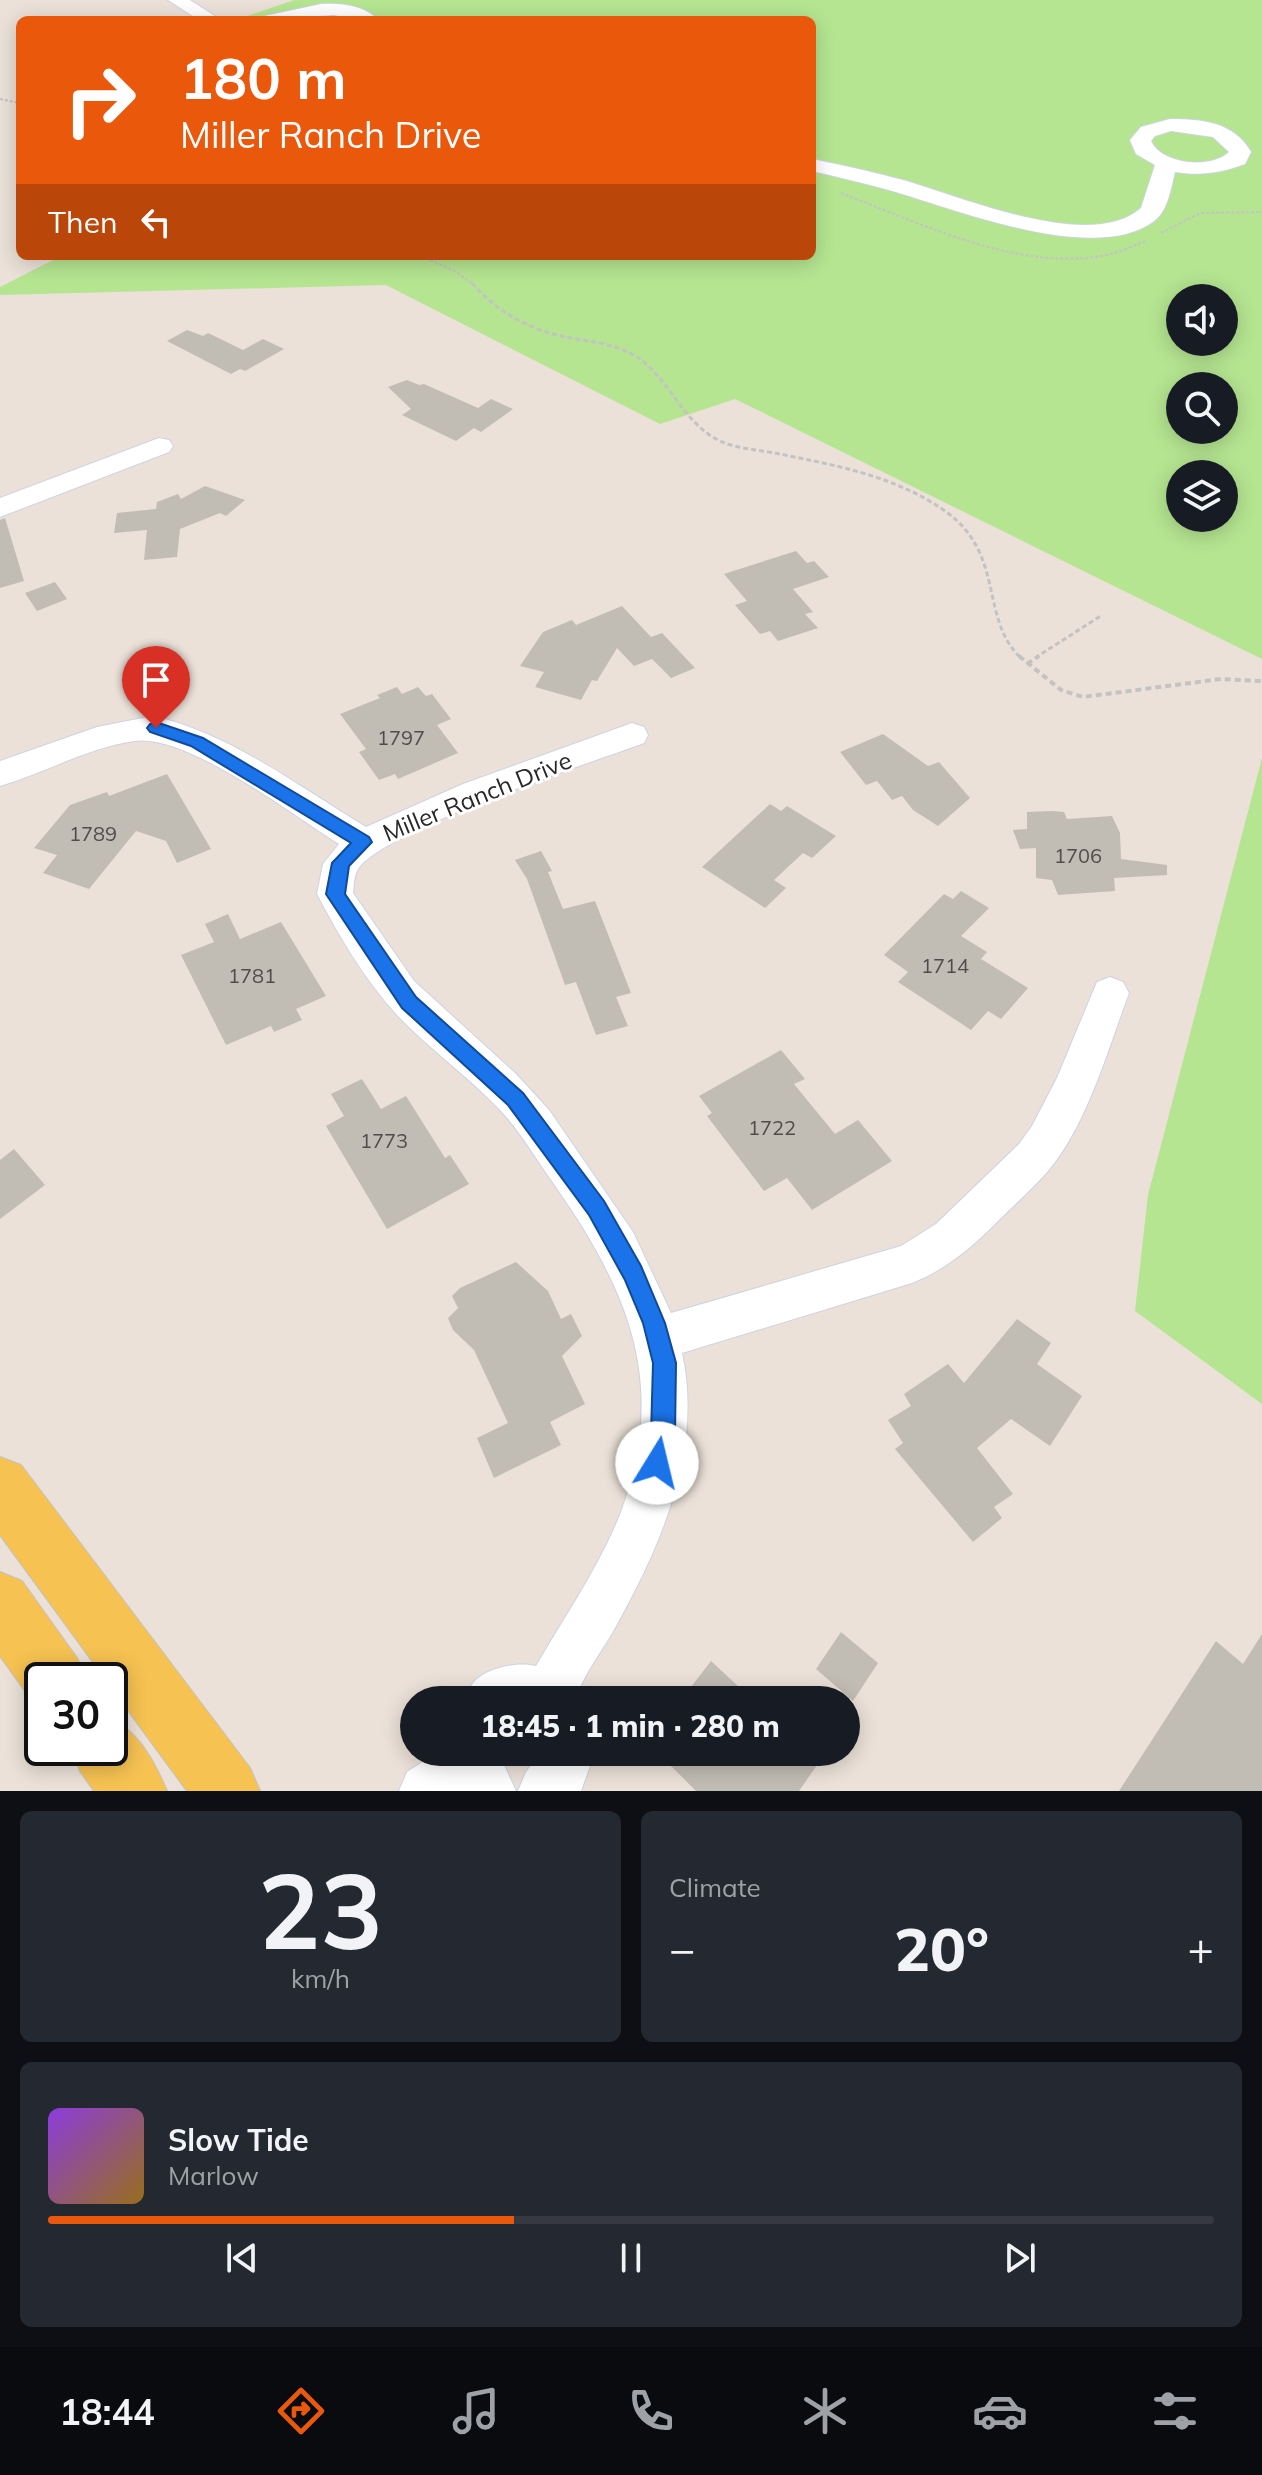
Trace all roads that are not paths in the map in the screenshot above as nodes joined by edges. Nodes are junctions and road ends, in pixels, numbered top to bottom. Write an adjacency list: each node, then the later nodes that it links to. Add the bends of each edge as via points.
1 (177, 0): 2 (street)
2 (205, 16)
3 (284, 16): 4 (street, via 324,8)
4 (362, 16)
5 (1166, 164): 6 (street, via 1146,216 1105,230 999,219 900,186)
6 (816, 166)
7 (159, 446): 8 (street)
8 (0, 508)
9 (632, 735): 11 (street, Miller Ranch Drive)
10 (0, 774): 11 (street, via 124,731 156,728 197,742)
11 (363, 842): 13 (street, Miller Ranch Drive, via 341,863 335,894 409,1002 515,1099 597,1208 633,1274)
12 (1110, 993): 13 (street, via 1044,1143 951,1238 912,1263)
13 (658, 1339): 17 (street, Miller Ranch Drive, via 664,1363 663,1435 647,1507)
14 (0, 1486): 22 (main road)
15 (0, 1603): 16 (main road)
16 (42, 1662)
17 (556, 1686)
18 (116, 1766): 21 (main road)
19 (564, 1766): 24 (street)
20 (477, 1768): 23 (street)
21 (134, 1791)
22 (227, 1791)
23 (426, 1791)
24 (545, 1791)

